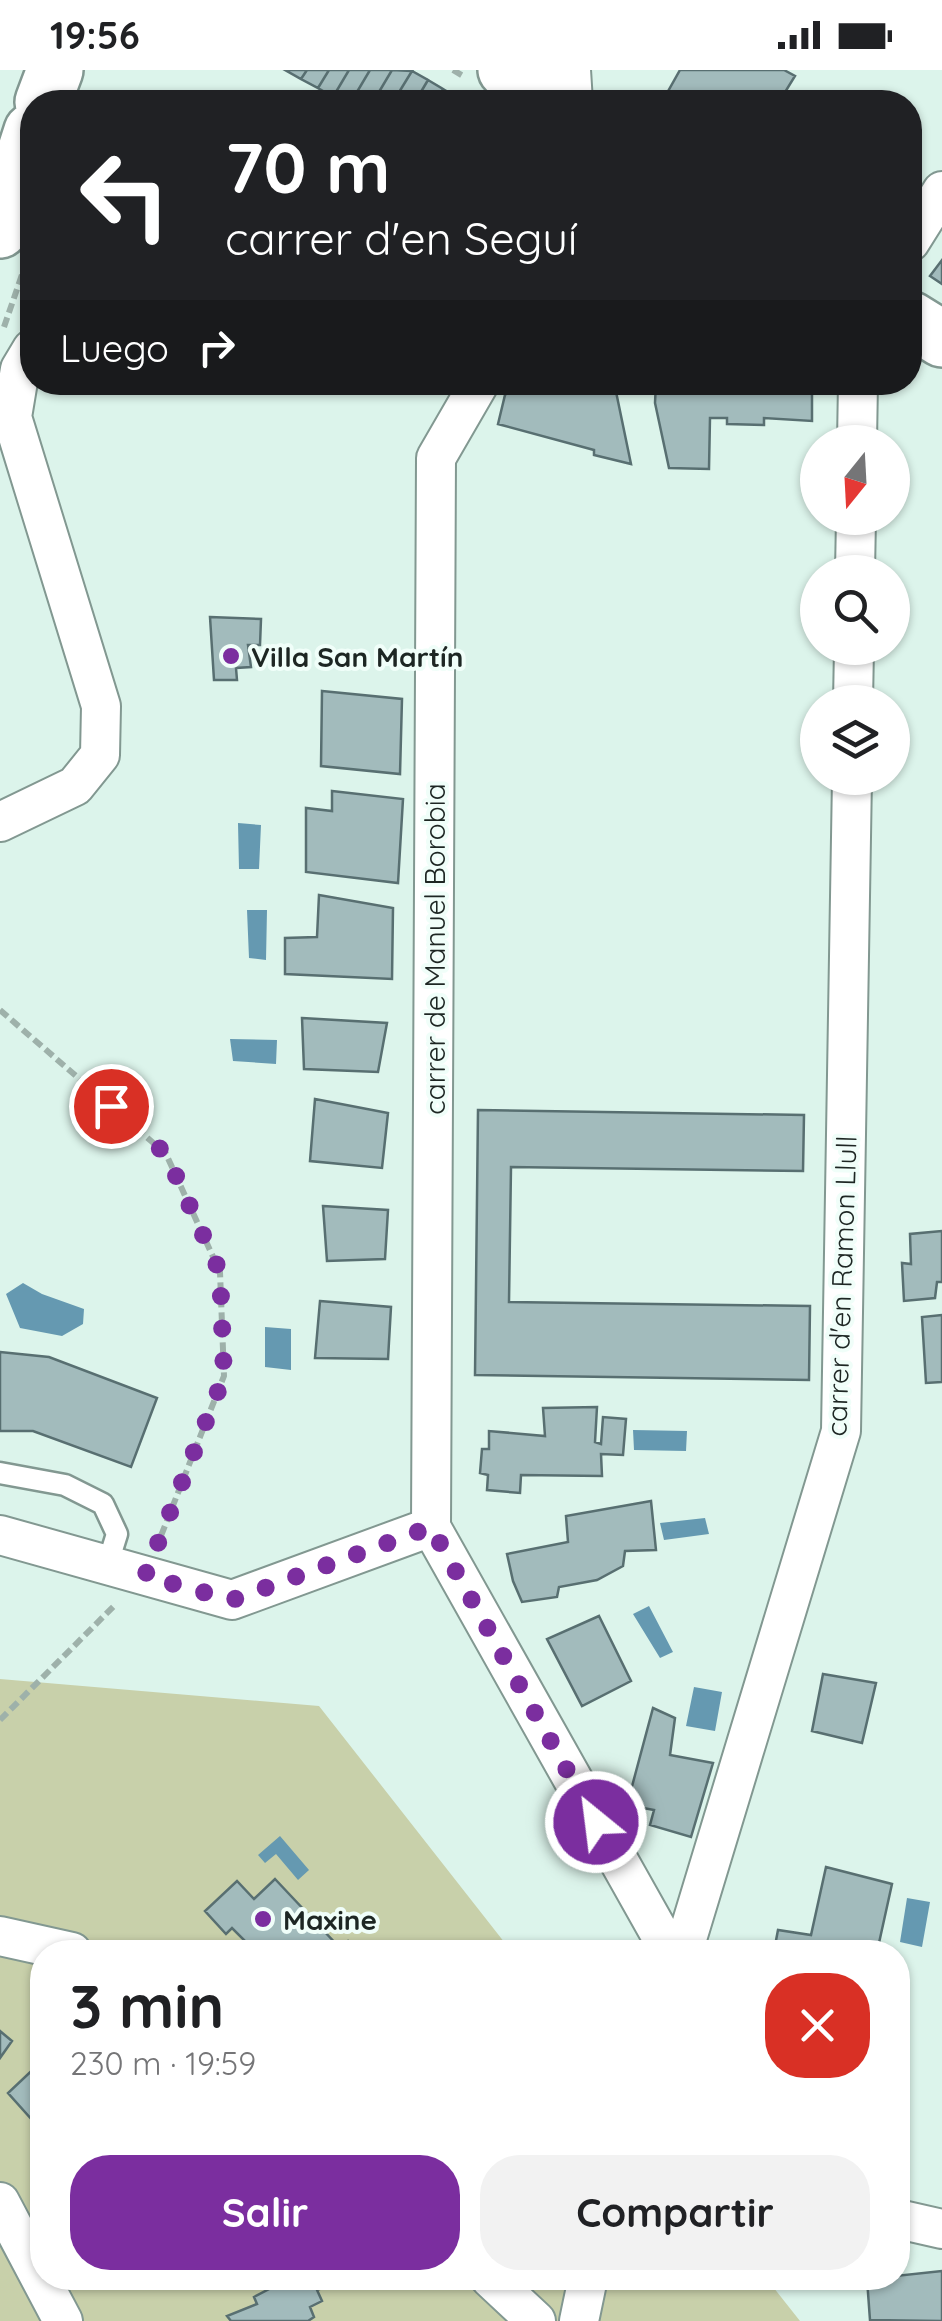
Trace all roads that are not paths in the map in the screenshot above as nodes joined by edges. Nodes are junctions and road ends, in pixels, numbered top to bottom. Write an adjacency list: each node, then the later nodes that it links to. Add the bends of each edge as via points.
1 (942, 191): 3 (street)
2 (20, 203): 4 (main road)
3 (922, 223)
4 (13, 245)
5 (20, 368): 10 (street, via 12,417 101,706 100,755 76,786)
6 (472, 395): 12 (street, carrer de Manuel Borobia, via 436,458)
7 (858, 395): 8 (street)
8 (857, 425)
9 (852, 795): 17 (street, carrer d'en Ramon Llull, via 841,1430)
10 (0, 822)
11 (0, 1473): 14 (lane, via 65,1485 103,1504 116,1534)
12 (431, 1527): 14 (street, via 232,1600); 16 (street)
13 (0, 1535): 14 (street)
14 (107, 1566)
15 (0, 1936): 18 (street)
16 (663, 1940)
17 (687, 1940)
18 (30, 1943)
19 (0, 2202): 22 (street)
20 (910, 2221): 21 (street)
21 (942, 2229)
22 (30, 2259)
23 (47, 2290): 26 (street)
24 (503, 2290): 27 (street)
25 (585, 2290): 28 (street)
26 (63, 2321)
27 (536, 2321)
28 (579, 2321)

